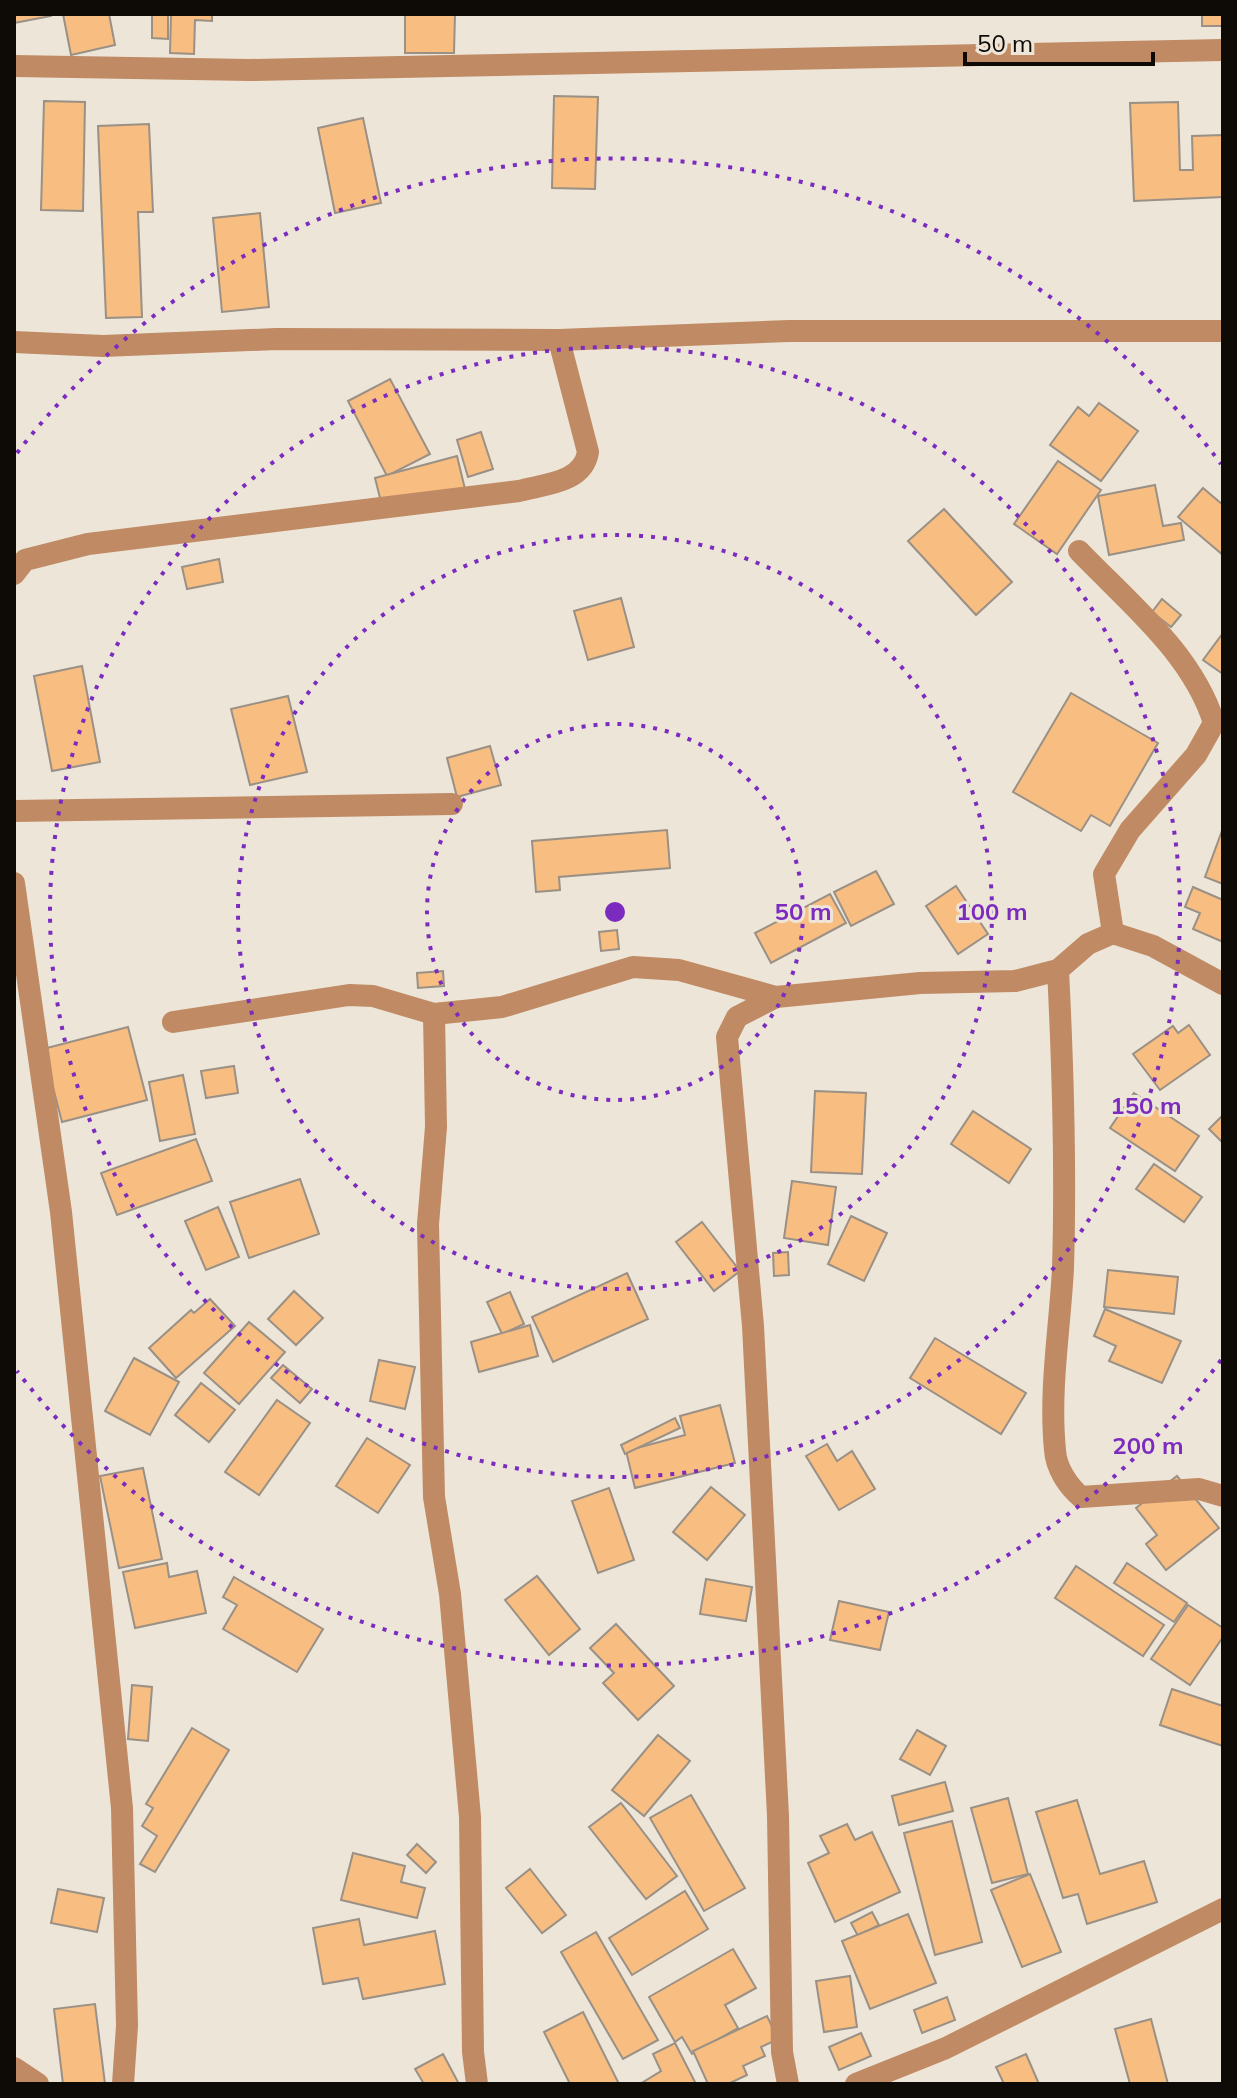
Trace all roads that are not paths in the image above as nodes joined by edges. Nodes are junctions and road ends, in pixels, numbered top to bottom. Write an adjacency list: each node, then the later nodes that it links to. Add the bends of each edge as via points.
1 (1223, 50): 2 (street, via 250,70)
2 (14, 66)
3 (1223, 331): 4 (street, via 789,331)
4 (559, 340): 5 (street, via 276,339 103,346); 7 (street, via 588,452 579,474 519,491 88,544 25,560)
5 (14, 342)
6 (1079, 551): 11 (street, via 1165,640 1206,700 1214,723 1196,755 1130,830 1104,874)
7 (14, 574)
8 (452, 804): 9 (street)
9 (14, 811)
10 (14, 883): 21 (street, via 61,1212 122,1808 127,2026)
11 (1113, 933): 12 (street, via 1088,944); 13 (street, via 1153,946)
12 (1058, 970): 14 (street, via 1015,981 920,983); 17 (street, via 1063,1267 1055,1454 1069,1487 1081,1497 1199,1489)
13 (1223, 984)
14 (776, 997): 15 (street, via 679,970 633,967 502,1007); 23 (street, via 737,1017 727,1037 753,1326 778,1816 782,2052)
15 (434, 1014): 16 (street, via 373,996 349,995); 22 (street, via 436,1127 428,1224 434,1497 450,1594 470,1817)
16 (173, 1022)
17 (1223, 1496)
18 (1223, 1909): 24 (street, via 946,2048)
19 (14, 2068): 20 (street)
20 (38, 2084)
21 (123, 2084)
22 (477, 2084)
23 (788, 2084)
24 (856, 2084)

